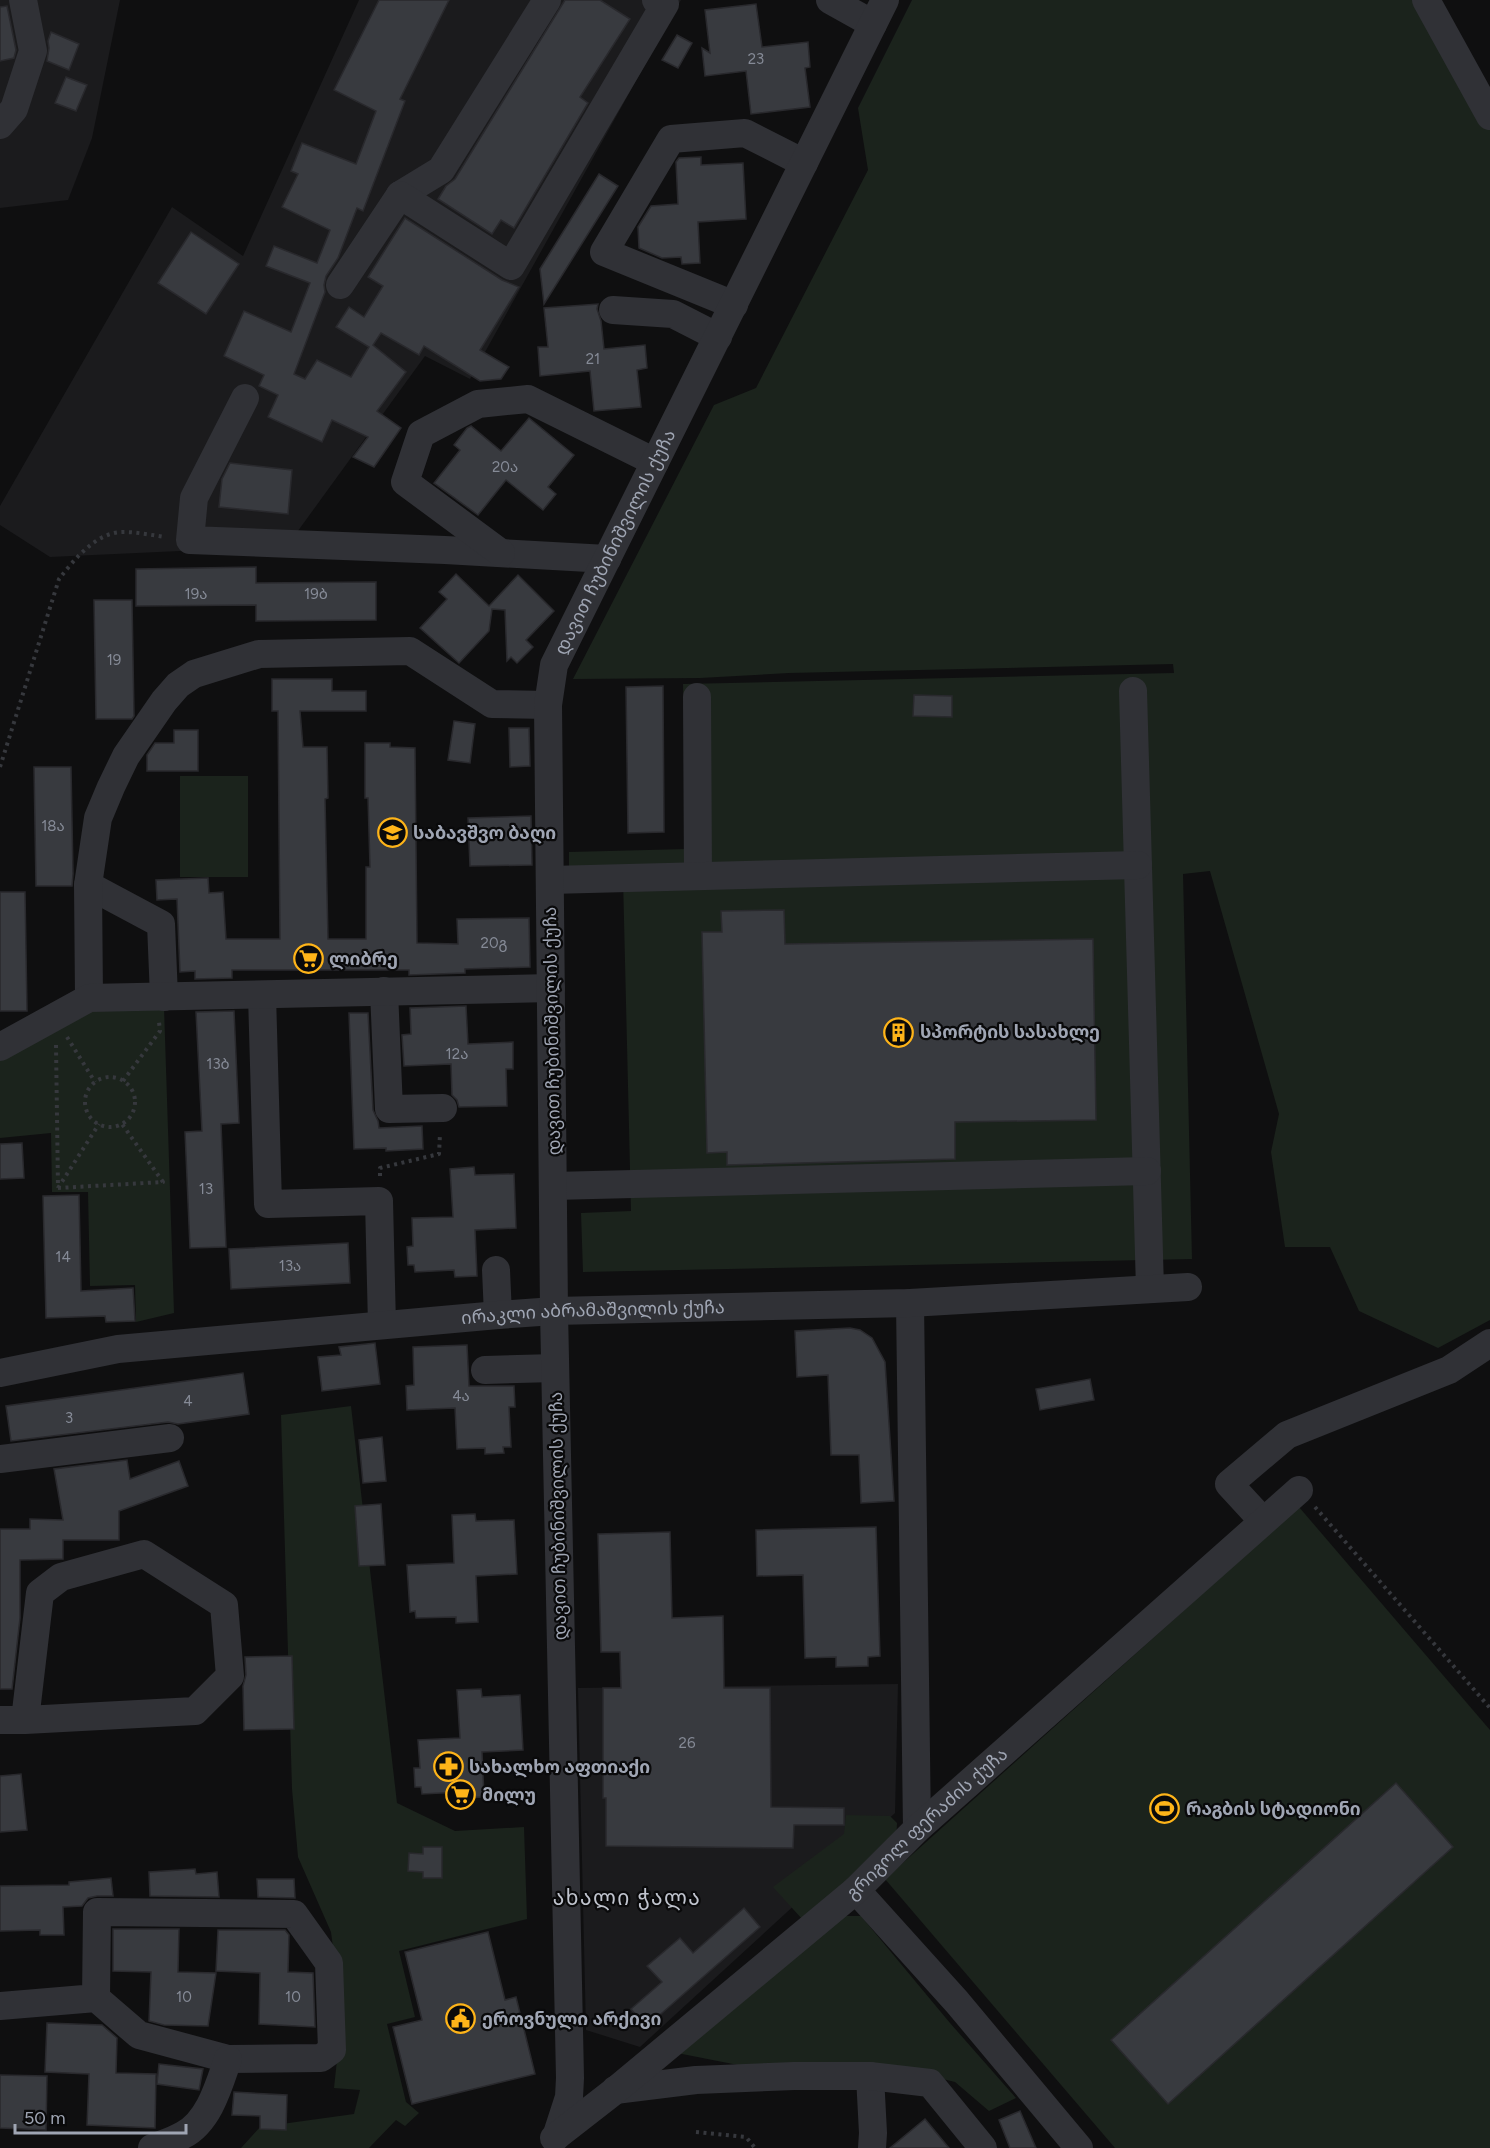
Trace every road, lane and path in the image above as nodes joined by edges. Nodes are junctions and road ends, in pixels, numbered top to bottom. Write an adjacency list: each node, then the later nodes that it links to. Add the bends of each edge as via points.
1 (23, 0): 8 (street, via 33,51 14,109)
2 (547, 0): 10 (street, via 441,170)
3 (656, 0): 10 (street, via 664,4 511,266)
4 (830, 0): 6 (street)
5 (1426, 0): 7 (street)
6 (879, 12): 9 (street, დავით ჩუბინიშვილის ქუჩა)
7 (1490, 116)
8 (0, 125)
9 (804, 164): 12 (street, დავით ჩუბინიშვილის ქუჩა); 12 (street, via 745,133 671,139 604,252)
10 (400, 195): 11 (street)
11 (340, 285)
12 (734, 305): 14 (street, დავით ჩუბინიშვილის ქუჩა)
13 (613, 310): 14 (street, via 673,314)
14 (718, 337): 16 (street, დავით ჩუბინიშვილის ქუჩა)
15 (245, 398): 17 (street, via 194,498)
16 (655, 462): 18 (street, via 528,399 478,404 421,434 405,482); 19 (street, დავით ჩუბინიშვილის ქუჩა)
17 (190, 540): 18 (street); 23 (path, via 120,532 100,539 78,556 59,579)
18 (501, 553): 19 (street)
19 (607, 559): 22 (street, დავით ჩუბინიშვილის ქუჩა, via 554,665)
20 (1133, 692): 24 (street)
21 (697, 697): 25 (street)
22 (548, 705): 26 (street, დავით ჩუბინიშვილის ქუჩა); 27 (street, via 492,704 410,651 259,654 194,674 164,700 126,756 98,818)
23 (0, 767)
24 (1138, 865): 25 (street); 41 (street)
25 (698, 876): 26 (street)
26 (550, 880): 28 (street, დავით ჩუბინიშვილის ქუჩა)
27 (88, 885): 31 (street); 32 (street, via 161,924)
28 (551, 988): 29 (street); 42 (street, დავით ჩუბინიშვილის ქუჩა)
29 (384, 992): 30 (street); 38 (street, via 389,1109)
30 (262, 995): 32 (street); 44 (street, via 268,1204)
31 (89, 998): 32 (street); 35 (street)
32 (161, 1005): 36 (path, via 160,1031)
33 (62, 1029): 37 (path)
34 (56, 1033): 43 (path)
35 (0, 1047)
36 (123, 1081): 37 (path, via 111,1077); 40 (path, via 132,1090 135,1105)
37 (95, 1082): 39 (path, via 86,1096 86,1105)
38 (442, 1108): 44 (path, via 439,1154 380,1168)
39 (99, 1124): 40 (path); 43 (path)
40 (122, 1124): 43 (path, via 163,1182)
41 (1147, 1171): 42 (street); 47 (street)
42 (553, 1186): 49 (street, დავით ჩუბინიშვილის ქუჩა)
43 (58, 1188)
44 (379, 1201): 51 (street)
45 (496, 1270): 50 (street)
46 (1188, 1287): 47 (street, ირაკლი აბრამაშვილის ქუჩა)
47 (1150, 1288): 48 (street, ირაკლი აბრამაშვილის ქუჩა)
48 (910, 1303): 49 (street, ირაკლი აბრამაშვილის ქუჩა); 62 (street)
49 (554, 1311): 50 (street, ირაკლი აბრამაშვილის ქუჩა); 53 (street, დავით ჩუბინიშვილის ქუჩა)
50 (498, 1315): 51 (street, ირაკლი აბრამაშვილის ქუჩა)
51 (382, 1325): 55 (street, ირაკლი აბრამაშვილის ქუჩა, via 118,1349)
52 (1490, 1343): 59 (street, via 1449,1370 1287,1435 1229,1484)
53 (555, 1368): 54 (street); 68 (street, დავით ჩუბინიშვილის ქუჩა)
54 (485, 1370)
55 (0, 1373)
56 (170, 1438): 57 (street)
57 (0, 1459)
58 (1299, 1490): 59 (street, გრიგოლ ფერაძის ქუჩა); 60 (path)
59 (1263, 1521): 62 (street, გრიგოლ ფერაძის ქუჩა)
60 (1490, 1708)
61 (12, 1720): 61 (street, via 195,1711 230,1676 224,1605 144,1554 60,1577 40,1593)
62 (917, 1829): 63 (street, გრიგოლ ფერაძის ქუჩა)
63 (856, 1890): 69 (street, გრიგოლ ფერაძის ქუჩა); 76 (street, via 957,2002)
64 (96, 1998): 65 (street); 66 (street, via 139,2035); 66 (street, via 97,1912 294,1914 329,1963 333,2050 321,2058)
65 (0, 2006)
66 (228, 2059): 72 (street, via 215,2098 193,2129)
67 (870, 2076): 69 (street, via 696,2080); 74 (street); 75 (street, via 930,2083)
68 (570, 2078): 69 (street, via 583,2089 605,2093); 71 (street, დავით ჩუბინიშვილის ქუჩა, via 568,2097)
69 (616, 2090): 71 (street, გრიგოლ ფერაძის ქუჩა)
70 (696, 2132): 73 (path, via 746,2137)
71 (550, 2143)
72 (152, 2148)
73 (755, 2148)
74 (872, 2148)
75 (983, 2148)
76 (1079, 2148)

